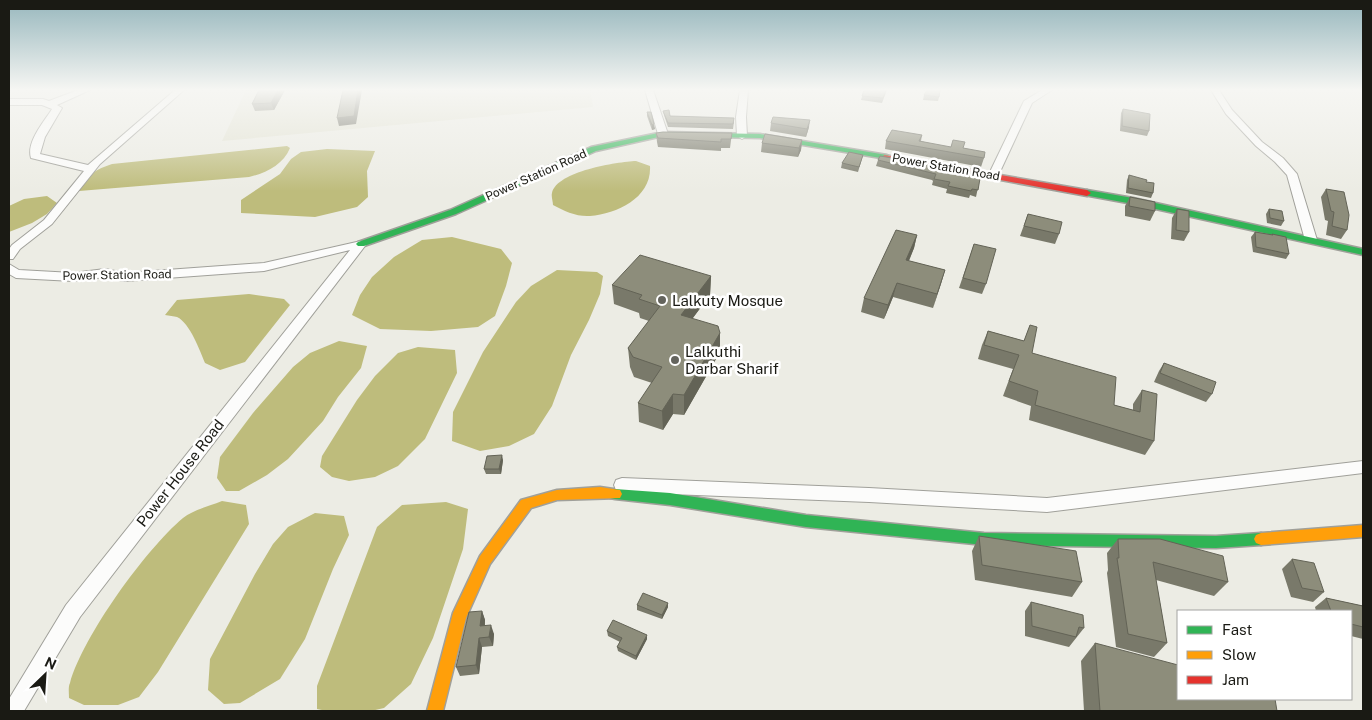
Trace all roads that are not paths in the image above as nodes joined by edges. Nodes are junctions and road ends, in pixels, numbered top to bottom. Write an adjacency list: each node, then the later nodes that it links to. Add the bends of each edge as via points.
1 (48, 124): 9 (street, via 35,149 35,156)
2 (142, 124): 9 (street)
3 (660, 124): 7 (street)
4 (741, 124): 8 (street)
5 (1017, 124): 10 (street)
6 (1240, 124): 11 (street, via 1292,174)
7 (663, 134): 8 (main road, Power Station Road); 12 (main road, Power Station Road, via 594,149 453,212)
8 (742, 136): 10 (main road, Power Station Road, via 760,136)
9 (90, 169): 14 (street, via 48,222)
10 (993, 176): 11 (main road, Power Station Road, via 1133,201)
11 (1311, 240): 13 (main road, Power Station Road)
12 (361, 244): 15 (street, Power Station Road, via 264,268 125,276 105,272 73,277 16,274); 19 (street, Power House Road, via 73,611)
13 (1363, 252)
14 (9, 256)
15 (9, 268)
16 (1363, 467): 17 (street, via 1047,505 615,485)
17 (557, 495): 18 (main road, via 600,492 806,521 984,539 1216,542); 20 (main road, via 526,504 485,560 458,618)
18 (1363, 531)
19 (13, 711)
20 (435, 711)

